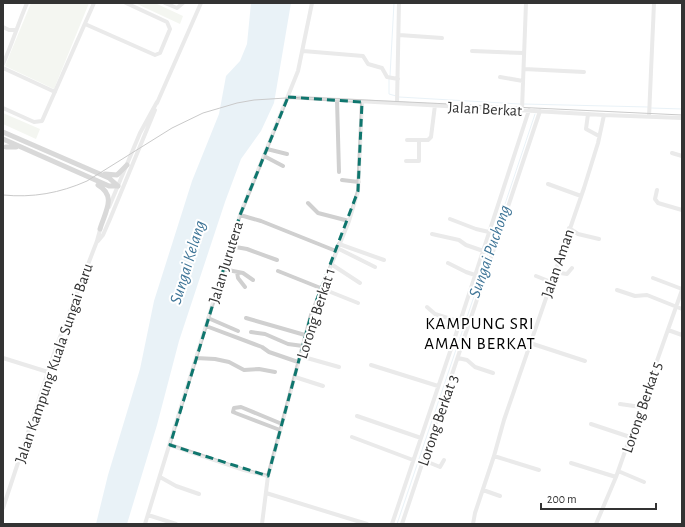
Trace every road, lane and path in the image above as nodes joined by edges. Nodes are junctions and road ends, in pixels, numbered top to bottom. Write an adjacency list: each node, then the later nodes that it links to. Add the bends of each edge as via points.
1 (27, 3): 13 (street)
2 (94, 3): 11 (street)
3 (126, 3): 11 (street, via 167,22 170,29 160,53 155,55)
4 (165, 3): 5 (street, via 177,8)
5 (183, 3)
6 (201, 3): 29 (street, Jalan Kampung Kuala Sungai Baru)
7 (312, 3): 16 (street, Jalan Jurutera)
8 (399, 3): 14 (street)
9 (526, 3): 18 (street)
10 (654, 3): 39 (street)
11 (85, 24): 26 (street)
12 (3, 27): 13 (street)
13 (16, 30): 19 (street)
14 (398, 35): 15 (street); 24 (street)
15 (442, 38)
16 (303, 51): 24 (street, via 363,56 368,64 382,68 387,77); 27 (street, Jalan Jurutera)
17 (472, 52): 18 (street)
18 (524, 53): 21 (street)
19 (3, 64)
20 (3, 68): 26 (street)
21 (524, 69): 22 (street); 25 (street)
22 (584, 72)
23 (500, 77): 25 (street)
24 (398, 79): 31 (street)
25 (523, 82): 34 (street)
26 (55, 92): 33 (street, via 42,121 34,122)
27 (288, 97): 28 (street, Jalan Berkat); 49 (street, Jalan Jurutera)
28 (337, 100): 30 (street, Jalan Berkat); 59 (street)
29 (157, 102): 50 (street, Jalan Kampung Kuala Sungai Baru); 56 (street, Jalan Kampung Kuala Sungai Baru, via 140,133)
30 (362, 102): 31 (street, Jalan Berkat); 62 (street, Lorong Berkat 1)
31 (397, 102): 32 (street, Jalan Berkat)
32 (435, 105): 34 (street, Jalan Berkat); 46 (street, via 431,137 428,140)
33 (3, 108)
34 (522, 108): 35 (street, Jalan Berkat)
35 (529, 110): 36 (street, Jalan Berkat); 75 (street)
36 (540, 111): 37 (street, Jalan Berkat); 82 (street, Lorong Berkat 3)
37 (588, 114): 38 (street, Jalan Berkat); 42 (street, via 586,129)
38 (604, 116): 39 (street, Jalan Berkat); 42 (street, Jalan Aman)
39 (649, 117): 40 (street, Jalan Berkat)
40 (682, 118)
41 (3, 133): 43 (main road); 44 (main road)
42 (600, 136): 66 (street, Jalan Aman)
43 (17, 138): 44 (main road); 58 (main road)
44 (4, 140): 48 (main road)
45 (407, 140): 46 (street)
46 (419, 140): 55 (street, via 419,161)
47 (6, 147): 48 (main road)
48 (21, 147): 60 (main road)
49 (267, 149): 52 (street); 53 (street, Jalan Jurutera)
50 (138, 151): 64 (street, via 125,178); 72 (street, Jalan Kampung Kuala Sungai Baru)
51 (672, 153): 54 (street)
52 (287, 154)
53 (264, 156): 57 (street); 69 (street, Jalan Jurutera)
54 (682, 156)
55 (406, 161)
56 (127, 165): 58 (main road, via 122,172 114,176); 64 (street, Jalan Kampung Kuala Sungai Baru)
57 (283, 166)
58 (85, 168): 64 (main road, via 108,178)
59 (339, 172)
60 (83, 176): 64 (main road, via 109,186); 74 (main road, via 104,188 109,195)
61 (342, 180): 62 (street)
62 (359, 182): 71 (street, Lorong Berkat 1)
63 (548, 184): 66 (street)
64 (118, 186): 72 (street); 74 (street, Jalan Kampung Kuala Sungai Baru)
65 (657, 190): 68 (street, via 655,199 658,203)
66 (581, 196): 73 (street, Jalan Aman)
67 (308, 203): 71 (street, via 318,212)
68 (682, 210)
69 (240, 215): 79 (street, Jalan Jurutera); 80 (street)
70 (450, 218): 75 (street)
71 (349, 221): 80 (street, Lorong Berkat 1)
72 (107, 225): 78 (street, Jalan Kampung Kuala Sungai Baru)
73 (569, 228): 77 (street, via 578,234); 92 (street, Jalan Aman)
74 (100, 229): 78 (street, Jalan Kampung Kuala Sungai Baru)
75 (489, 232): 81 (street)
76 (432, 234): 81 (street, via 459,240)
77 (599, 239)
78 (97, 241): 128 (street, Jalan Kampung Kuala Sungai Baru)
79 (230, 246): 83 (street); 89 (street, Jalan Jurutera)
80 (337, 248): 84 (street); 86 (street, Lorong Berkat 1); 87 (street)
81 (484, 251): 82 (street); 93 (street)
82 (492, 254): 117 (street, Lorong Berkat 3)
83 (277, 260)
84 (384, 260)
85 (448, 263): 93 (street)
86 (331, 264): 98 (street); 100 (street, Lorong Berkat 1)
87 (375, 267)
88 (572, 268): 92 (street, via 567,274)
89 (223, 269): 91 (street); 107 (street, Jalan Jurutera)
90 (278, 271): 100 (street)
91 (237, 272): 96 (street, via 246,274); 99 (street, via 240,282)
92 (554, 272): 97 (street, Jalan Aman)
93 (475, 275): 109 (street)
94 (536, 276): 97 (street)
95 (653, 278): 101 (street)
96 (253, 280)
97 (551, 282): 118 (street, Jalan Aman)
98 (360, 283)
99 (245, 287)
100 (320, 288): 103 (street); 115 (street, Lorong Berkat 1)
101 (682, 289): 105 (street, Lorong Berkat 5)
102 (617, 290): 105 (street, via 635,296 647,295)
103 (358, 303)
104 (427, 307): 109 (street, via 434,314)
105 (676, 307): 106 (street); 111 (street, Lorong Berkat 5)
106 (682, 309)
107 (208, 318): 110 (street, Jalan Jurutera); 112 (street)
108 (246, 318): 115 (street)
109 (460, 322): 114 (street)
110 (206, 326): 122 (street, Jalan Jurutera); 125 (street)
111 (668, 330): 116 (street); 136 (street, Lorong Berkat 5)
112 (238, 331)
113 (251, 332): 119 (street)
114 (456, 334): 117 (street); 133 (street)
115 (306, 335): 119 (street, Lorong Berkat 1)
116 (682, 335)
117 (465, 338): 123 (street, Lorong Berkat 3)
118 (530, 343): 124 (street); 147 (street, Jalan Aman)
119 (303, 346): 120 (street, Lorong Berkat 1)
120 (300, 356): 125 (street, Lorong Berkat 1); 127 (street)
121 (3, 358): 128 (street)
122 (196, 358): 129 (street, via 229,362 244,370); 146 (street, Jalan Jurutera)
123 (458, 358): 130 (street); 134 (street, Lorong Berkat 3)
124 (585, 361)
125 (298, 362): 131 (street, Lorong Berkat 1)
126 (371, 365): 133 (street)
127 (339, 367)
128 (48, 372): 162 (street, Jalan Kampung Kuala Sungai Baru)
129 (275, 372)
130 (493, 373)
131 (294, 377): 132 (street); 140 (street, Lorong Berkat 1)
132 (323, 386)
133 (437, 388): 134 (street); 137 (street)
134 (445, 393): 138 (street, Lorong Berkat 3)
135 (620, 404): 136 (street)
136 (641, 407): 144 (street, Lorong Berkat 5)
137 (430, 410): 138 (street); 145 (street)
138 (438, 413): 149 (street, Lorong Berkat 3)
139 (357, 416): 145 (street)
140 (282, 424): 142 (street, Lorong Berkat 1); 142 (street, via 241,407 234,408 233,412)
141 (591, 424): 144 (street)
142 (280, 430): 154 (street, Lorong Berkat 1)
143 (352, 437): 148 (street)
144 (630, 437): 153 (street, Lorong Berkat 5)
145 (421, 438): 148 (street)
146 (170, 445): 154 (street); 155 (street, Jalan Jurutera)
147 (494, 456): 152 (street); 158 (street, Jalan Aman)
148 (413, 460): 168 (street)
149 (423, 460): 150 (street, via 440,467); 169 (street, Lorong Berkat 3)
150 (444, 460)
151 (571, 463): 156 (street)
152 (539, 470)
153 (618, 470): 156 (street, Lorong Berkat 5); 157 (street)
154 (268, 476): 159 (street, Lorong Berkat 1)
155 (160, 477): 160 (street); 163 (street, Jalan Jurutera)
156 (616, 477): 171 (street, Lorong Berkat 5)
157 (644, 482)
158 (483, 490): 161 (street); 170 (street, Jalan Aman, via 474,513)
159 (266, 493): 166 (street, Lorong Berkat 1); 167 (street)
160 (199, 494)
161 (500, 496)
162 (3, 508)
163 (148, 515): 164 (street, Jalan Jurutera); 165 (street)
164 (145, 524)
165 (176, 524)
166 (262, 524)
167 (367, 524)
168 (392, 524)
169 (402, 524)
170 (473, 524)
171 (596, 524)

